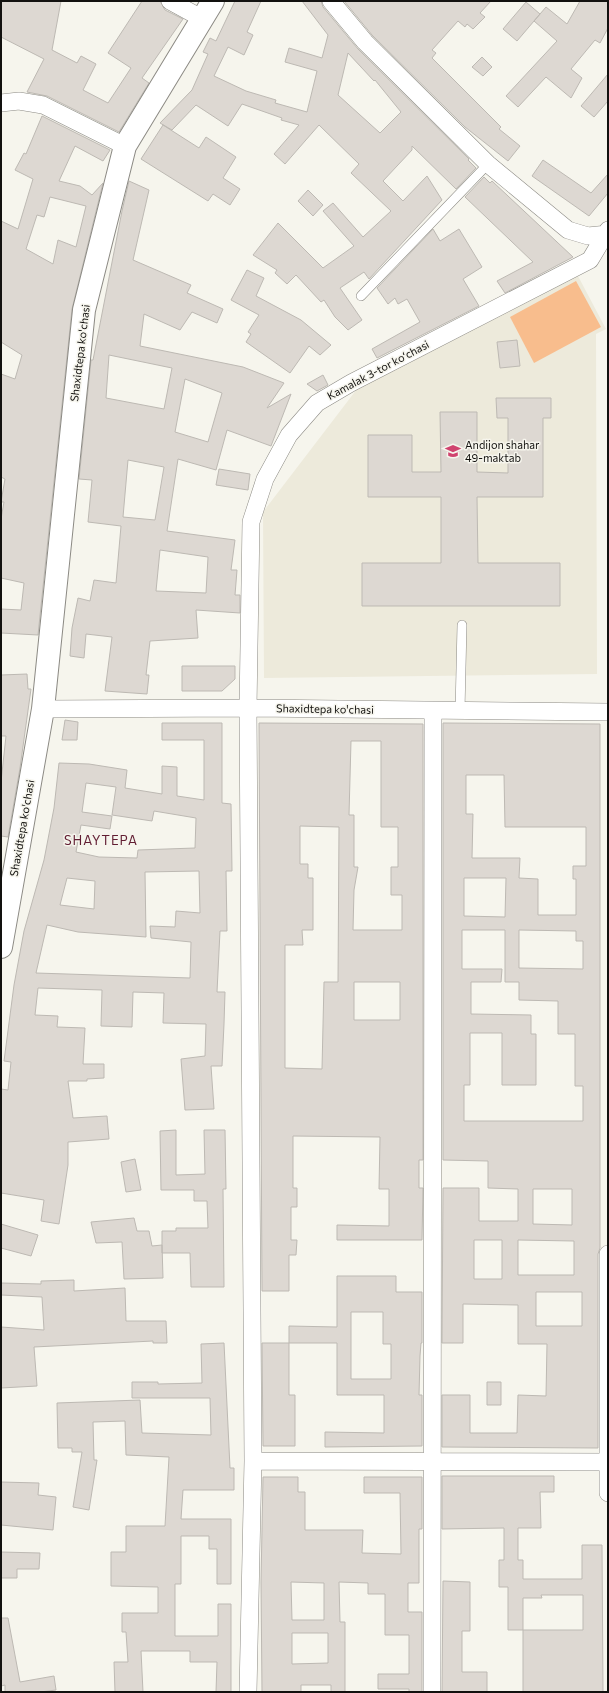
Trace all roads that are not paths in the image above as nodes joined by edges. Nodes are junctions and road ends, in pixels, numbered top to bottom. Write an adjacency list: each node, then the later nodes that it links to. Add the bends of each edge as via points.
1 (170, 1): 3 (street)
2 (331, 1): 6 (street, via 365,42)
3 (208, 10): 5 (street, Shaxidtepa ko'chasi)
4 (1, 103): 5 (street, via 19,101 43,105)
5 (125, 146): 11 (street, Shaxidtepa ko'chasi, via 84,310)
6 (488, 164): 7 (street, via 568,230 588,236); 8 (lane)
7 (607, 233): 10 (street, Kamalak 3-tor koʻchasi, via 590,260 351,383 317,403 289,435 265,479 251,522)
8 (361, 296)
9 (462, 625): 13 (lane)
10 (248, 708): 11 (street, Shaxidtepa ko'chasi); 12 (street, Shaxidtepa ko'chasi); 17 (street, Kamalak 3-tor koʻchasi)
11 (43, 709): 15 (street, Shaxidtepa ko'chasi)
12 (433, 710): 13 (street, Shaxidtepa ko'chasi); 18 (street)
13 (460, 711): 14 (street, Shaxidtepa ko'chasi)
14 (608, 712)
15 (1, 947)
16 (608, 1254): 19 (street)
17 (253, 1461): 18 (street); 21 (street, Kamalak 3-tor koʻchasi)
18 (430, 1462): 19 (street); 22 (street)
19 (608, 1462): 20 (street)
20 (608, 1492)
21 (248, 1692)
22 (432, 1692)

